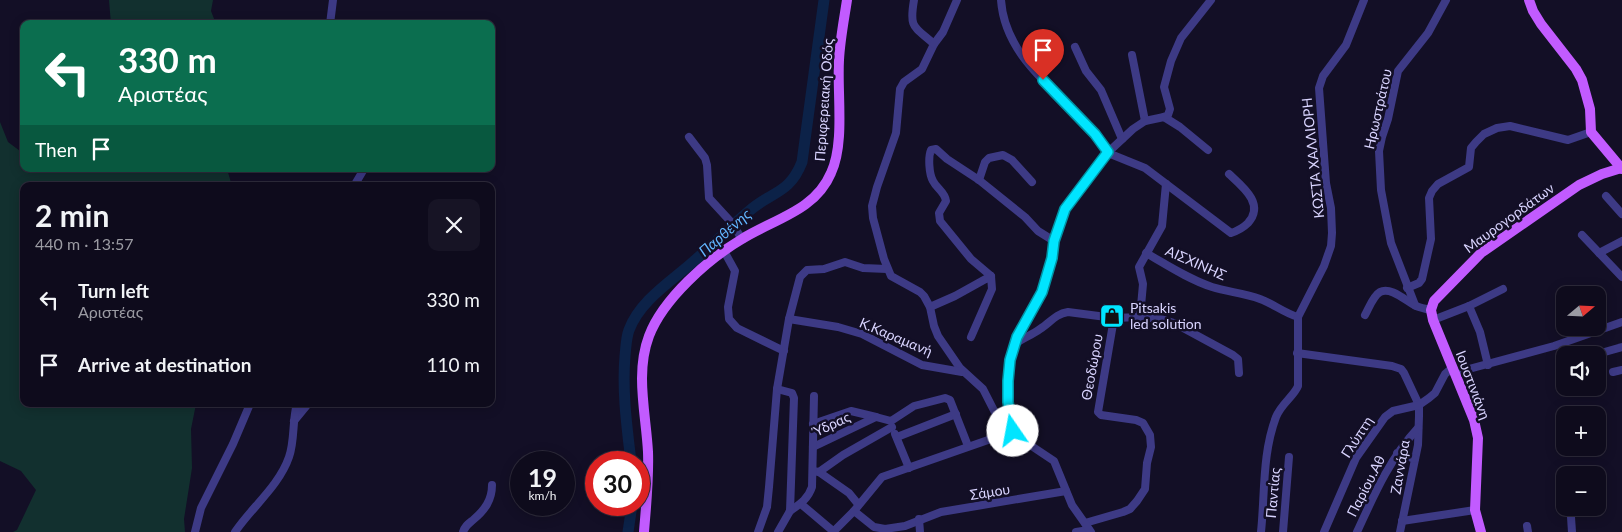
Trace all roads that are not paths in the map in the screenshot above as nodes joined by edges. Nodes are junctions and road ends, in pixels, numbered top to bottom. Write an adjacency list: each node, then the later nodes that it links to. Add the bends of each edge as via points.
1 (333, 0): 10 (street)
2 (847, 0): 28 (main road, Περιφερειακή Οδός, via 839,60 838,145 832,172 810,202 782,219)
3 (914, 0): 11 (street, via 913,25)
4 (957, 0): 11 (street)
5 (1001, 0): 20 (street, via 1004,20 1017,49)
6 (1210, 0): 14 (street, via 1181,38 1171,61 1164,87 1170,109)
7 (1364, 0): 46 (street, ΚΩΣΤΑ ΧΑΛΛΙΟΡΗ, via 1346,45 1323,76 1319,88 1331,246)
8 (1446, 0): 38 (street, Ηρωστράτου, via 1428,33 1398,71 1380,143 1379,162 1391,243)
9 (1529, 0): 16 (main road, via 1541,24 1582,80)
10 (330, 20)
11 (934, 44): 35 (street, via 920,72 904,82 900,90 896,133 872,206)
12 (1075, 47): 18 (street, via 1086,72 1101,90)
13 (1132, 55): 15 (street)
14 (1164, 117): 15 (street); 19 (street)
15 (1145, 121): 18 (street)
16 (1592, 132): 21 (main road); 38 (street, via 1568,140 1510,126 1484,134 1471,148 1471,163 1467,169 1438,184 1432,191 1429,198 1431,239 1425,269 1421,282)
17 (689, 137): 28 (street, via 705,158 709,198)
18 (1122, 139): 20 (street)
19 (1208, 150)
20 (1108, 152): 25 (street, via 1145,168); 30 (street, via 1065,209)
21 (1622, 168): 44 (main road, Μαυρογορδάτων, via 1579,185 1481,252 1437,296)
22 (1230, 174): 25 (street, via 1255,205 1252,219 1231,233)
23 (979, 180): 24 (street, via 985,162 989,158 1003,156 1012,160); 30 (street); 36 (street, via 936,149 931,151 933,182 946,198 939,213 940,221 971,259)
24 (1032, 182)
25 (1166, 184): 33 (street, via 1162,226)
26 (1606, 196): 27 (street)
27 (1622, 214)
28 (740, 236): 32 (main road, Περιφερειακή Οδός)
29 (1582, 236): 34 (street)
30 (1054, 241): 51 (street, via 1042,292)
31 (1622, 241): 34 (street)
32 (724, 251): 53 (street, via 735,271 729,319 737,328); 98 (main road, Περιφερειακή Οδός, via 670,300 653,327 645,348 642,380 648,470)
33 (1146, 253): 45 (street, ΑΙΣΧΙΝΗΣ, via 1139,267 1143,284); 46 (street, ΑΙΣΧΙΝΗΣ, via 1210,286 1263,300)
34 (1599, 253): 37 (street)
35 (887, 269): 42 (street, via 893,278 920,292); 48 (street, via 863,268 844,262 824,269 807,270 800,278)
36 (990, 276): 42 (street); 50 (street, via 992,289)
37 (1622, 277)
38 (1407, 288): 40 (street, Ηρωστράτου)
39 (1502, 289): 41 (street)
40 (1415, 305): 43 (street, via 1391,292 1381,291); 44 (street)
41 (1469, 306): 44 (street); 56 (street, via 1480,332)
42 (930, 307): 59 (street, via 938,336)
43 (1365, 315)
44 (1432, 315): 58 (main road, Ιουστινιάνη)
45 (1140, 317): 47 (street); 61 (street, via 1174,323 1233,354 1238,360)
46 (1298, 317): 55 (street)
47 (1114, 318): 51 (street, via 1062,313); 92 (street, Θεοδώρου, via 1098,412 1143,423 1150,434 1151,448 1145,489 1137,501 1130,509)
48 (789, 319): 53 (street); 59 (street, Κ.Καραμανή, via 862,334 922,364)
49 (1622, 322): 56 (street)
50 (971, 337)
51 (1015, 344): 74 (street, via 1008,381)
52 (1622, 347): 54 (street)
53 (784, 351): 62 (street)
54 (1606, 352)
55 (1297, 353): 64 (street, via 1401,369); 104 (street, via 1298,386 1276,417 1269,442 1264,470)
56 (1488, 365): 58 (street)
57 (1622, 370): 60 (street)
58 (1453, 371): 64 (street, via 1444,374 1435,393); 87 (main road, Ιουστινιάνη, via 1474,420 1478,438)
59 (964, 372): 74 (street, via 983,389)
60 (1613, 372)
61 (1239, 373)
62 (777, 389): 88 (street, via 792,393 794,398); 99 (street, via 769,488)
63 (814, 396): 71 (street)
64 (1419, 405): 73 (street, Ζαννάρα); 106 (street, Γλύπτη, via 1394,410 1385,417 1356,458)
65 (249, 407): 95 (street, via 201,508)
66 (296, 407): 70 (street)
67 (306, 407): 70 (street)
68 (956, 414): 72 (street, via 950,400 945,398 914,406); 75 (street); 77 (street)
69 (876, 417): 71 (street, via 851,411); 72 (street); 76 (street, Ύδρας)
70 (294, 421): 96 (street, via 292,446 285,466)
71 (813, 424): 76 (street)
72 (892, 424): 75 (street); 82 (street)
73 (1418, 428): 78 (street, Παρίου.Αθ); 80 (street, Ζαννάρα)
74 (1010, 432): 77 (street); 84 (street, via 1057,464)
75 (896, 437): 81 (street)
76 (813, 446): 82 (street, Ύδρας)
77 (968, 446): 81 (street)
78 (1397, 453): 80 (street); 107 (street, Παρίου.Αθ)
79 (1289, 457): 105 (street, Παντίας)
80 (1415, 459): 91 (street, Ζαννάρα)
81 (909, 468): 86 (street, via 882,477)
82 (816, 472): 85 (street, Ύδρας, via 810,492); 86 (street, via 849,493)
83 (492, 485): 97 (street, via 487,506)
84 (1066, 491): 90 (street, Σάμου, via 941,512); 92 (street)
85 (801, 504): 88 (street); 101 (street)
86 (856, 508): 93 (street); 101 (street)
87 (1475, 510): 91 (street); 109 (main road, Ιουστινιάνη)
88 (790, 511): 100 (street)
89 (1571, 517): 110 (street)
90 (919, 519): 94 (street, Σάμου); 102 (street)
91 (1402, 521): 108 (street, Ζαννάρα)
92 (1088, 528): 103 (street)
93 (873, 529): 94 (street)
94 (885, 531)
95 (195, 532)
96 (235, 532)
97 (462, 532)
98 (644, 532)
99 (758, 532)
100 (778, 532)
101 (833, 532)
102 (920, 532)
103 (1076, 532)
104 (1261, 532)
105 (1282, 532)
106 (1324, 532)
107 (1357, 532)
108 (1400, 532)
109 (1481, 532)
110 (1572, 532)

